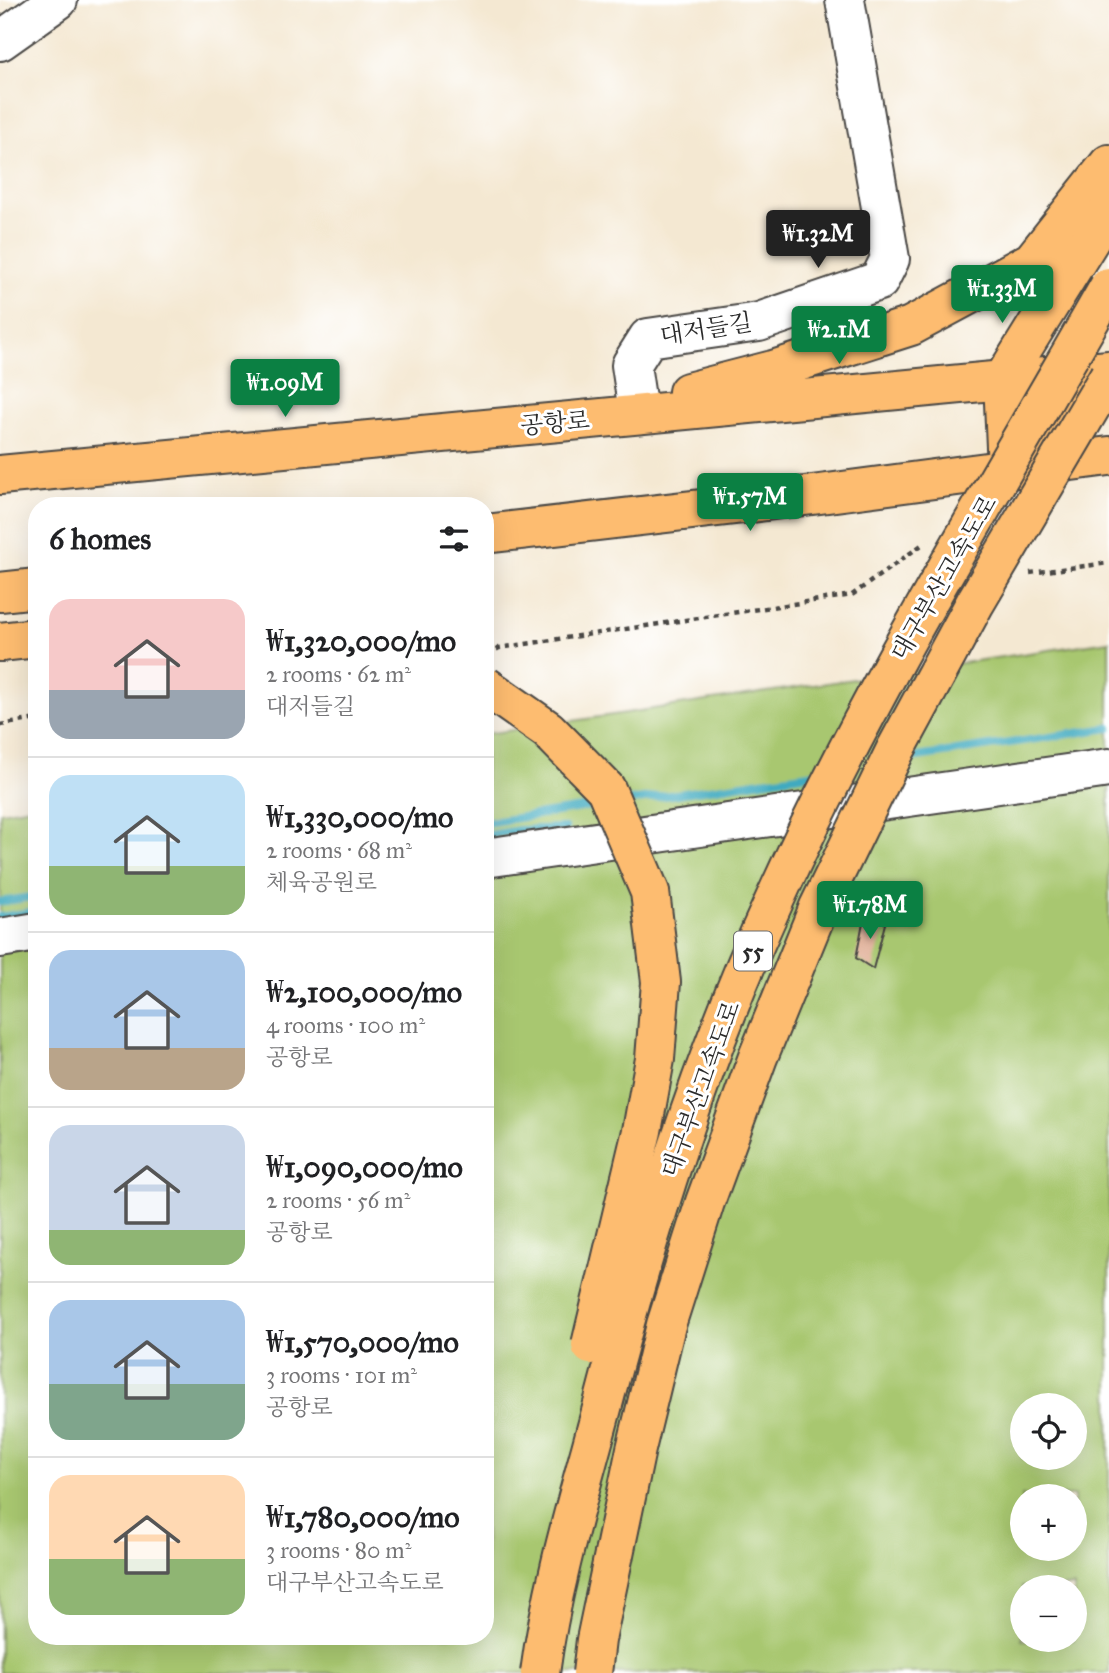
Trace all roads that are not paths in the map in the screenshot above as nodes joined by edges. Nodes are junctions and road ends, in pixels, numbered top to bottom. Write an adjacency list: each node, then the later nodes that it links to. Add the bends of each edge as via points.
1 (58, 0): 3 (street)
2 (845, 0): 10 (street, 대저들길, via 890,259 879,281 759,322 648,338 631,365)
3 (0, 41)
4 (1109, 164): 10 (main road, via 1032,261 911,326 773,370)
5 (1109, 209): 9 (main road)
6 (1109, 287): 25 (main road, 대구부산고속도로 / 55, bridge, via 856,732 774,901 662,1192)
7 (1109, 370): 9 (main road, 공항로)
8 (1109, 376): 13 (main road); 27 (main road, 대구부산고속도로 / 55, bridge, via 975,604 897,748 819,907 758,1056 666,1325 633,1463)
9 (1003, 380): 11 (main road, 공항로); 13 (main road)
10 (637, 405): 11 (main road)
11 (575, 422): 14 (main road, 공항로)
12 (1109, 456): 13 (main road)
13 (1007, 470): 15 (main road)
14 (0, 475)
15 (494, 533)
16 (28, 589): 17 (main road)
17 (0, 593)
18 (28, 639): 19 (main road)
19 (0, 642)
20 (494, 692): 25 (main road, bridge, via 548,730 606,789 650,892 661,982 656,1059 642,1131 572,1427)
21 (1109, 768): 22 (street)
22 (494, 857)
23 (28, 933): 24 (street)
24 (0, 938)
25 (546, 1624): 26 (main road, 대구부산고속도로 / 55, bridge)
26 (540, 1673)
27 (592, 1673)

